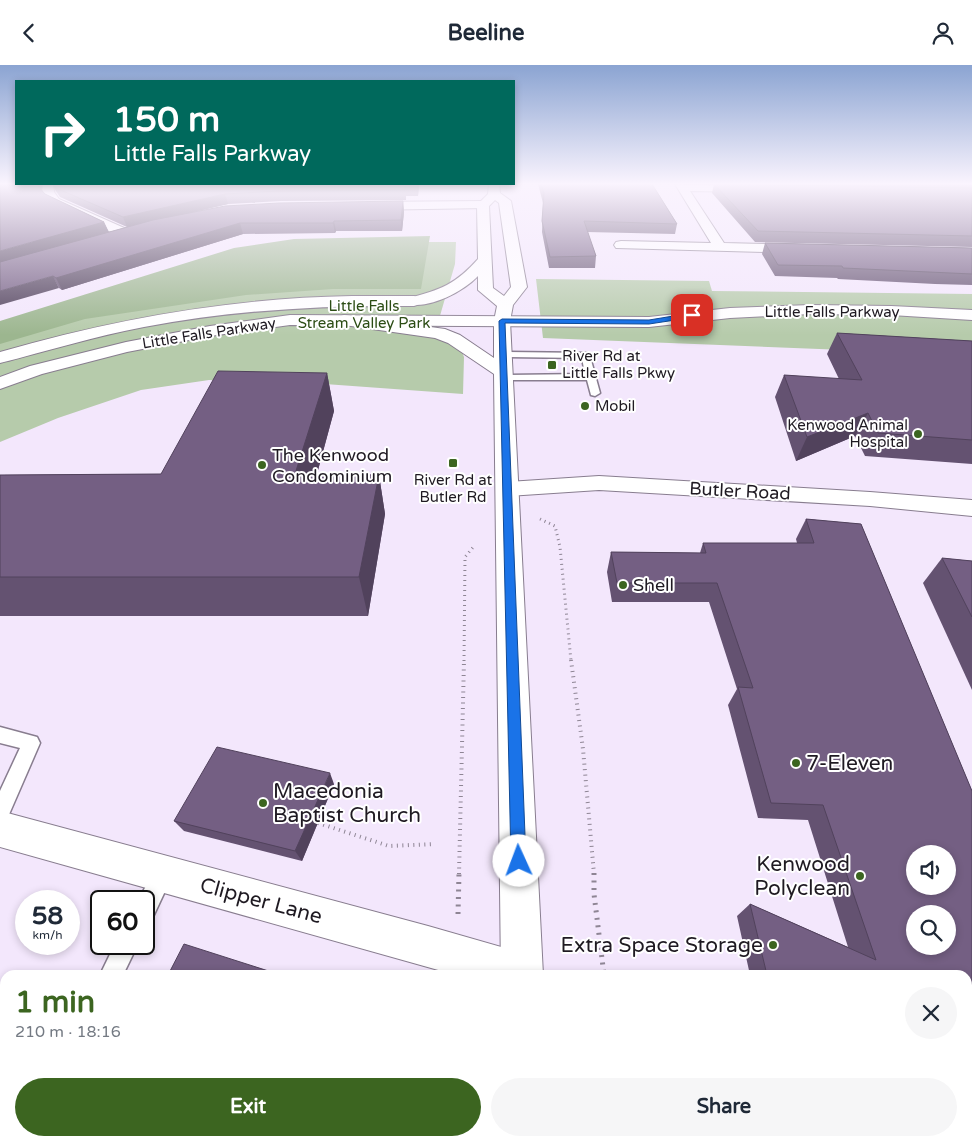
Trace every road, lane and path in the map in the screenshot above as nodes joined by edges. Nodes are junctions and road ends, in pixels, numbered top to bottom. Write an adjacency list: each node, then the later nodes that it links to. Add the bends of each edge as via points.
1 (125, 234): 7 (main road)
2 (484, 234): 11 (main road)
3 (508, 234): 6 (main road)
4 (511, 234): 6 (main road)
5 (712, 234): 9 (main road)
6 (512, 238): 17 (main road, via 520,287)
7 (108, 239)
8 (621, 245): 9 (main road)
9 (720, 247): 10 (main road)
10 (817, 249)
11 (485, 260): 12 (main road, via 457,288); 17 (main road, via 486,289)
12 (414, 301): 13 (main road, Little Falls Parkway); 21 (main road, Little Falls Parkway, via 325,301 223,309 111,328)
13 (462, 303)
14 (478, 303): 17 (main road, Little Falls Parkway)
15 (522, 305): 17 (main road, Little Falls Parkway)
16 (638, 306): 18 (main road, Little Falls Parkway)
17 (503, 313): 18 (main road, Little Falls Parkway, via 649,322); 20 (main road, Little Falls Parkway); 22 (main road)
18 (692, 315): 19 (main road, Little Falls Parkway, via 856,309)
19 (972, 315)
20 (344, 320): 22 (main road, via 439,333); 24 (main road, Little Falls Parkway, via 290,320 168,339 36,370)
21 (0, 357)
22 (503, 368): 23 (lane); 23 (lane, via 586,355); 26 (main road)
23 (591, 377): 25 (lane)
24 (0, 383)
25 (595, 393)
26 (507, 497): 27 (main road, Butler Road, via 599,483); 35 (path, via 465,557); 40 (main road)
27 (972, 508)
28 (557, 536): 41 (path, via 583,749)
29 (0, 735): 30 (lane, via 31,743)
30 (0, 812)
31 (318, 823): 33 (path, via 389,846)
32 (0, 829): 34 (main road, Clipper Lane)
33 (434, 844)
34 (163, 874): 36 (lane); 39 (main road, Clipper Lane)
35 (459, 878)
36 (155, 890)
37 (122, 955): 38 (lane)
38 (115, 970)
39 (506, 970)
40 (522, 970)
41 (603, 970)

